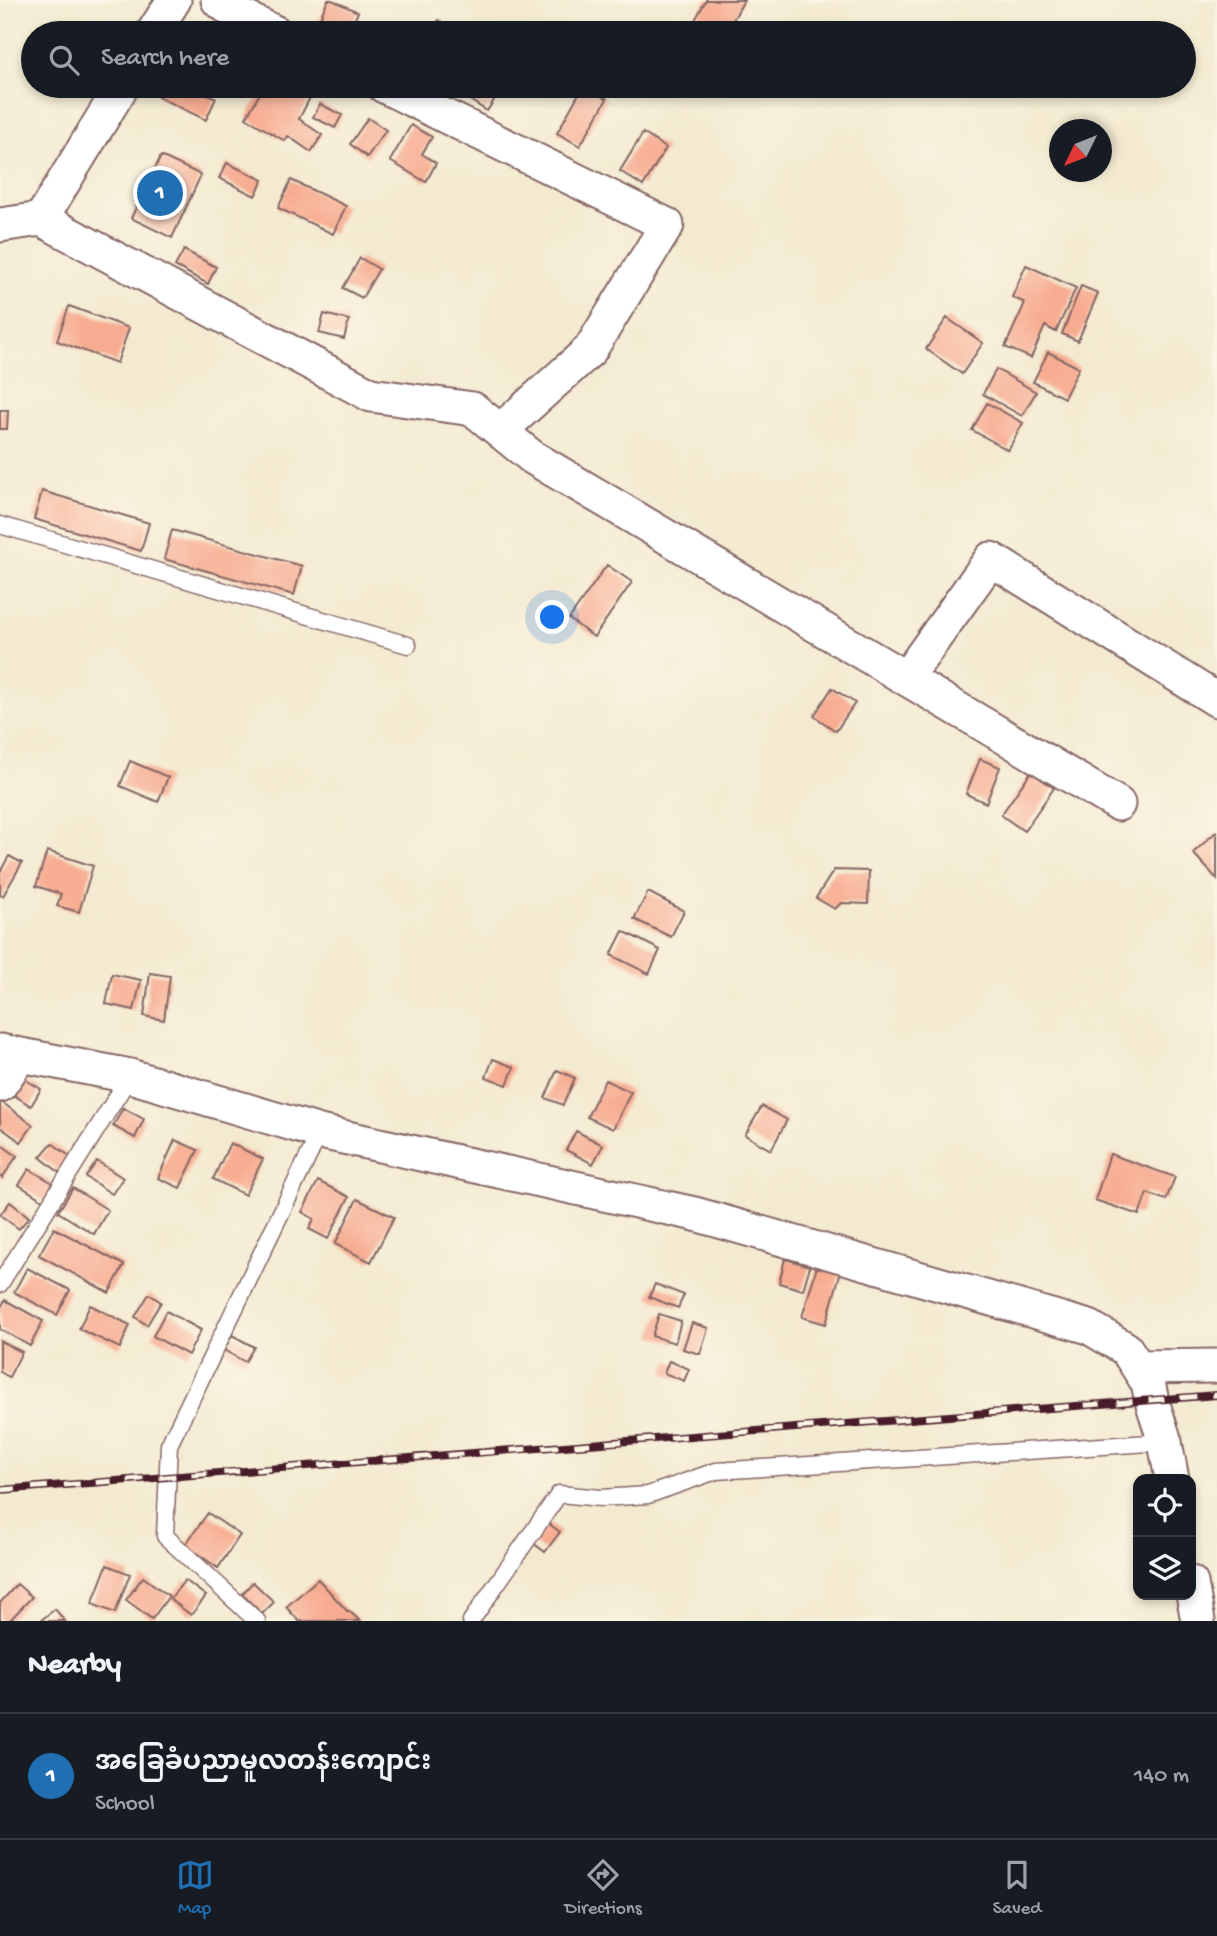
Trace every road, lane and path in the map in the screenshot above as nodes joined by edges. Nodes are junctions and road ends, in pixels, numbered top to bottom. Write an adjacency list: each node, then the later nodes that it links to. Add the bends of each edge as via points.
1 (174, 0): 3 (street)
2 (218, 0): 4 (street)
3 (161, 21)
4 (251, 21)
5 (115, 98): 7 (street)
6 (408, 98): 9 (street, via 667,225 590,350)
7 (41, 219): 8 (street); 9 (street, via 371,395 473,409)
8 (0, 225)
9 (500, 431): 12 (street, via 532,457)
10 (0, 525): 11 (lane)
11 (408, 645)
12 (906, 678): 13 (street, via 991,559); 14 (street)
13 (1217, 700)
14 (1118, 804)
15 (10, 1053): 16 (street); 17 (street)
16 (130, 1076): 18 (street); 19 (lane)
17 (0, 1085)
18 (320, 1132): 21 (street, via 695,1214 1089,1327 1126,1349); 25 (lane, via 169,1446 165,1536)
19 (0, 1284)
20 (1217, 1366): 21 (street)
21 (1138, 1367): 22 (street, via 1148,1383)
22 (1166, 1441): 23 (street); 26 (lane, via 716,1471 648,1495 601,1498 559,1494)
23 (1171, 1474)
24 (1194, 1600): 27 (street)
25 (257, 1621)
26 (471, 1621)
27 (1198, 1621)

